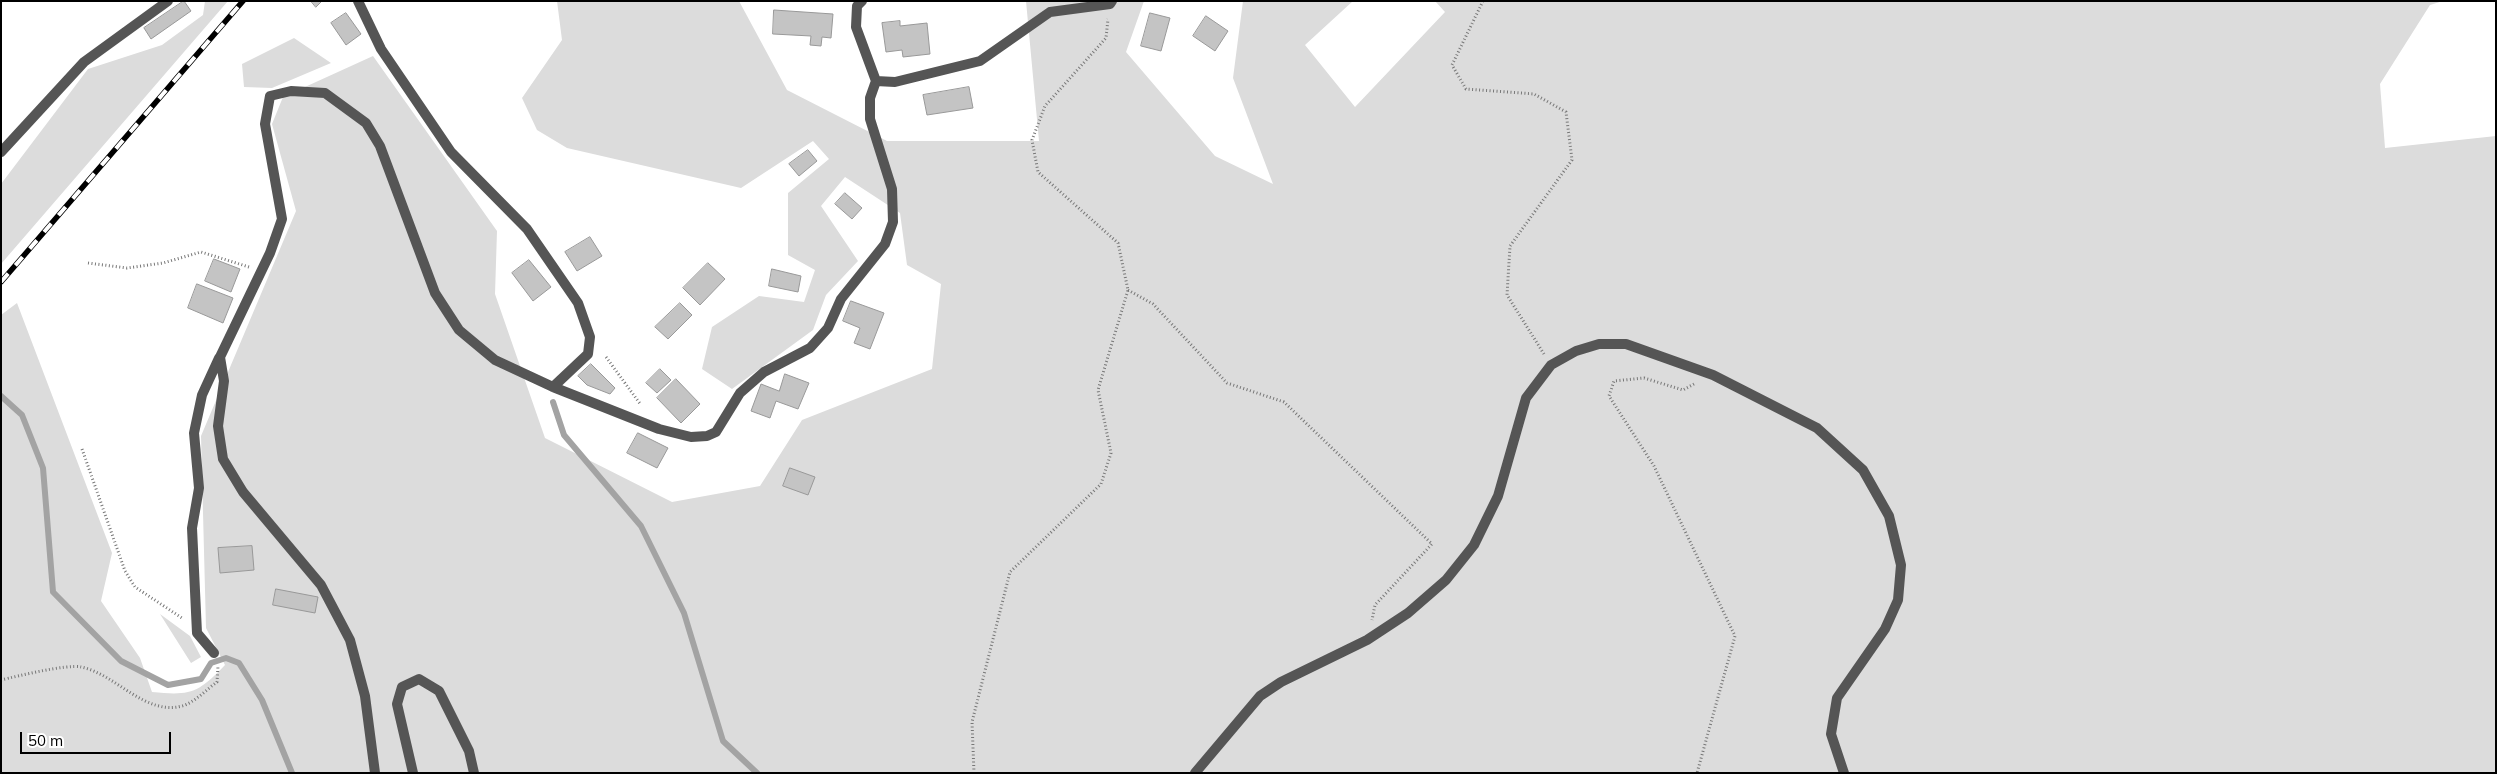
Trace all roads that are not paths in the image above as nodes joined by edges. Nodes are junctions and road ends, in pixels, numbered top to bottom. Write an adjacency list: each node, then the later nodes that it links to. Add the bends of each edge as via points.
1 (168, 1): 6 (street, via 84,62)
2 (358, 1): 8 (street, via 381,49 450,152 527,229 578,303 590,337 588,354)
3 (862, 1): 5 (street, via 857,6 856,27)
4 (1111, 2): 5 (street, via 1050,12 980,61 895,82)
5 (876, 81): 8 (street, via 870,98 870,119 892,189 893,222 885,244 852,283 828,328 810,348 764,372 740,393 716,432 707,436 691,437 658,429)
6 (1, 152)
7 (220, 357): 8 (street, via 282,219 265,124 270,96 291,91 325,93 366,123 380,146 435,293 459,330 495,360); 9 (street, via 202,395 194,433 199,488 192,528 197,633); 10 (street, via 224,382 218,426 223,459 243,492 320,586 350,640 365,696)
8 (553, 387)
9 (214, 653)
10 (375, 773)
11 (413, 773): 12 (street, via 397,704 402,687 419,680 439,691 469,751)
12 (474, 773)
13 (1195, 773): 14 (street, via 1260,696 1281,682 1367,640 1446,580 1474,545 1498,496 1526,398 1551,365 1576,351 1599,344 1626,344 1713,375 1817,428 1863,470 1889,516 1901,565 1898,600 1885,629 1837,698 1831,734)
14 (1844, 773)

